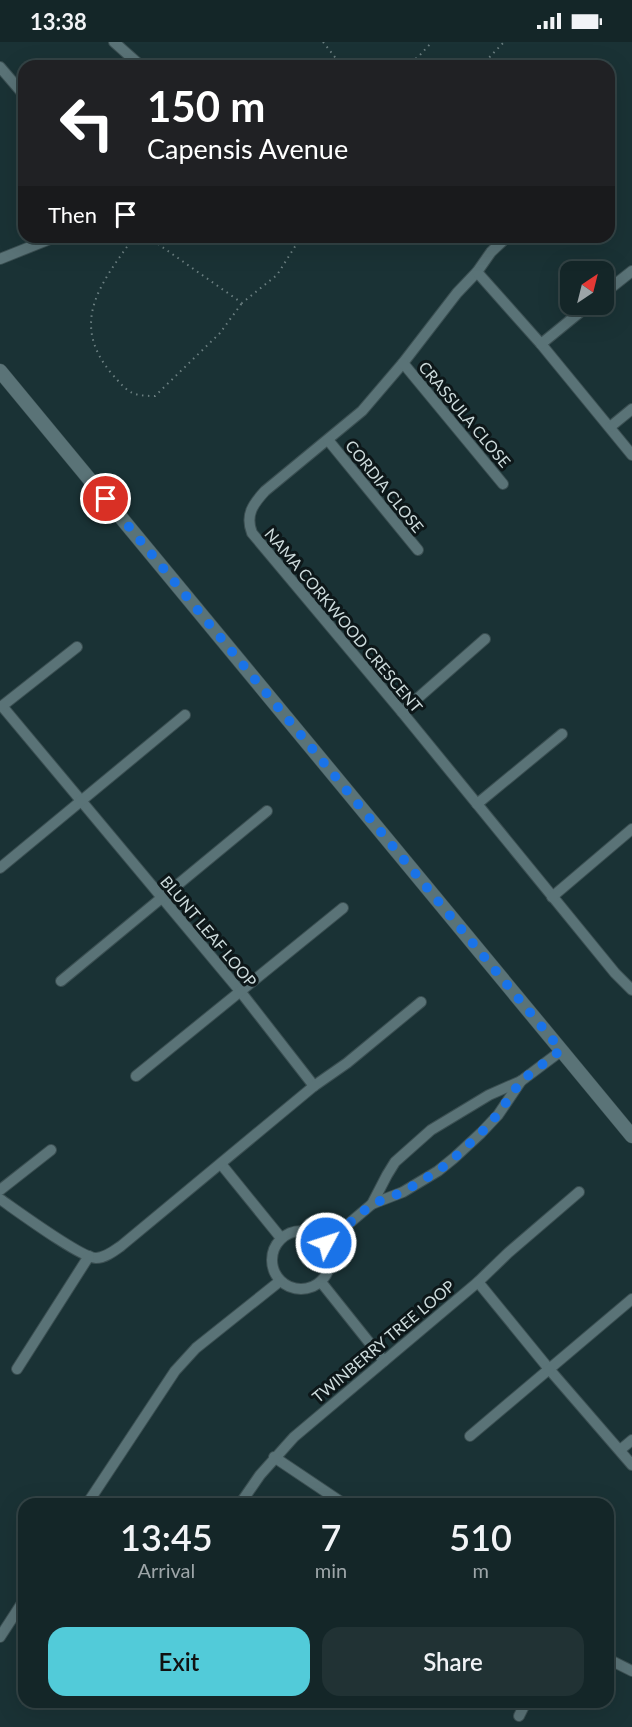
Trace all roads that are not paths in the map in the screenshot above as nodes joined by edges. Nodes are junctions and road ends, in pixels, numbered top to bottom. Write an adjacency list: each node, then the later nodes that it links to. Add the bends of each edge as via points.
1 (114, 42): 2 (street)
2 (134, 60)
3 (0, 67): 4 (street)
4 (18, 87)
5 (40, 243): 7 (street)
6 (501, 243): 9 (street, NAMA CORKWOOD CRESCENT)
7 (0, 259)
8 (632, 271): 10 (street)
9 (477, 272): 12 (street); 13 (street, NAMA CORKWOOD CRESCENT)
10 (614, 285)
11 (577, 315): 12 (street)
12 (541, 344): 16 (street)
13 (403, 363): 17 (street, NAMA CORKWOOD CRESCENT, via 362,411); 19 (street, CRASSULA CLOSE)
14 (0, 371): 39 (street)
15 (632, 409): 16 (street)
16 (610, 427): 18 (street)
17 (328, 440): 20 (street, CORDIA CLOSE); 24 (street, NAMA CORKWOOD CRESCENT, via 265,491 250,512 249,525)
18 (632, 455)
19 (503, 484)
20 (418, 550)
21 (485, 639): 24 (street)
22 (77, 647): 23 (street)
23 (1, 706): 27 (street, BLUNT LEAF LOOP)
24 (402, 712): 28 (street, NAMA CORKWOOD CRESCENT)
25 (185, 715): 27 (street)
26 (562, 734): 28 (street)
27 (80, 801): 31 (street); 32 (street, BLUNT LEAF LOOP)
28 (477, 804): 33 (street, NAMA CORKWOOD CRESCENT)
29 (267, 811): 32 (street)
30 (632, 829): 33 (street)
31 (0, 868)
32 (161, 897): 35 (street); 37 (street, BLUNT LEAF LOOP)
33 (552, 897): 36 (street, NAMA CORKWOOD CRESCENT)
34 (343, 908): 37 (street)
35 (61, 981)
36 (632, 990)
37 (240, 991): 40 (street); 42 (street, BLUNT LEAF LOOP)
38 (421, 1002): 42 (street)
39 (561, 1050): 41 (street); 43 (street)
40 (136, 1076)
41 (521, 1081): 49 (street, via 498,1114 454,1158 403,1192); 49 (street, via 489,1095 431,1130 395,1162)
42 (314, 1086): 45 (street)
43 (632, 1136)
44 (51, 1150): 46 (street)
45 (221, 1164): 50 (street); 52 (street, via 112,1252)
46 (0, 1190)
47 (579, 1192): 55 (street)
48 (0, 1199): 52 (street)
49 (372, 1204): 51 (street)
50 (281, 1238): 51 (street, via 305,1231); 53 (street, via 272,1259)
51 (326, 1243): 54 (street, via 331,1264)
52 (89, 1257): 58 (street)
53 (280, 1281): 54 (street, via 305,1290); 65 (street, via 185,1359)
54 (321, 1282): 57 (street)
55 (478, 1282): 57 (street, TWINBERRY TREE LOOP); 59 (street, TWINBERRY TREE LOOP)
56 (632, 1299): 59 (street)
57 (384, 1361): 63 (street, TWINBERRY TREE LOOP)
58 (17, 1369)
59 (549, 1369): 60 (street); 62 (street, TWINBERRY TREE LOOP)
60 (470, 1436)
61 (632, 1440): 62 (street)
62 (620, 1450): 64 (street, TWINBERRY TREE LOOP)
63 (274, 1457): 66 (street, TWINBERRY TREE LOOP); 67 (street)
64 (632, 1465)
65 (91, 1498)
66 (244, 1498)
67 (335, 1498)
68 (18, 1609): 69 (street)
69 (0, 1637)
70 (614, 1662): 71 (street)
71 (632, 1671)
72 (523, 1708): 73 (street)
73 (519, 1716)

